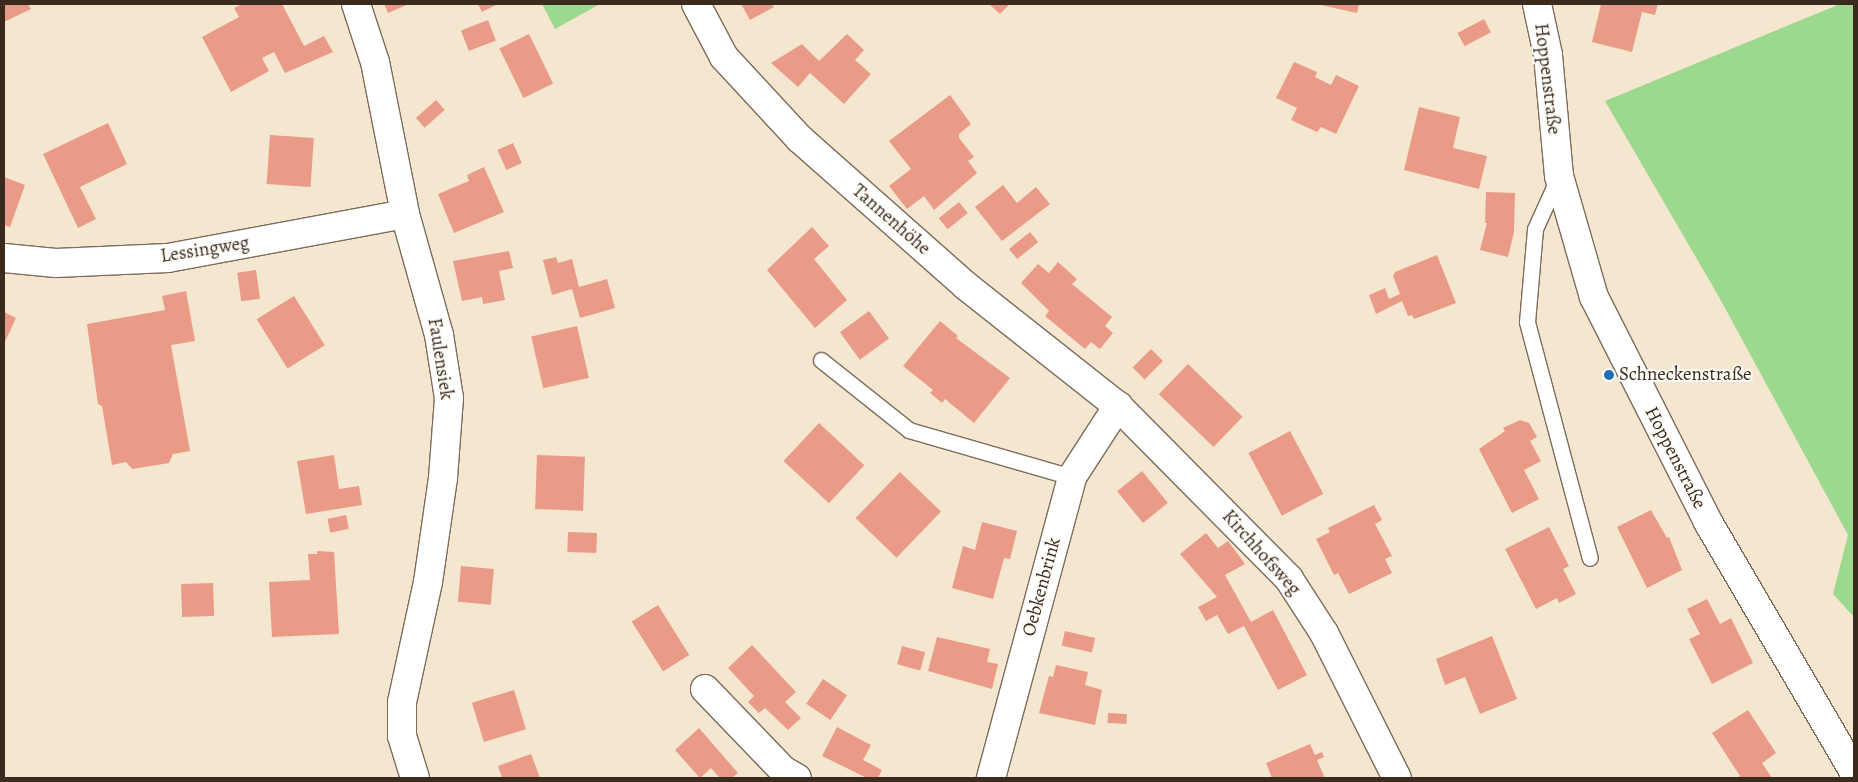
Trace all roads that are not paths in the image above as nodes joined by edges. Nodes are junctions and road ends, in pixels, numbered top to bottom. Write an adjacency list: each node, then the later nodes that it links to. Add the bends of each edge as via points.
1 (356, 4): 5 (street, Faulensiek, via 375,62)
2 (696, 4): 8 (street, Tannenhöhe, via 724,57 800,139 966,286)
3 (1537, 4): 4 (street, Hoppenstraße, via 1548,55)
4 (1559, 176): 10 (lane, via 1535,229 1526,322); 12 (street, Hoppenstraße, via 1594,297 1708,522)
5 (405, 214): 6 (street, Lessingweg, via 168,258 56,263); 13 (street, Faulensiek, via 439,335 449,398 443,478 429,572 402,702 402,736)
6 (4, 258)
7 (821, 360): 9 (lane, via 909,430)
8 (1118, 406): 9 (street, Oebkenbrink); 16 (street, Kirchhofsweg, via 1289,579 1324,633)
9 (1072, 477): 15 (street, Oebkenbrink)
10 (1590, 558)
11 (705, 689): 14 (street, via 783,770)
12 (1854, 772)
13 (415, 778)
14 (797, 778)
15 (991, 778)
16 (1398, 778)

